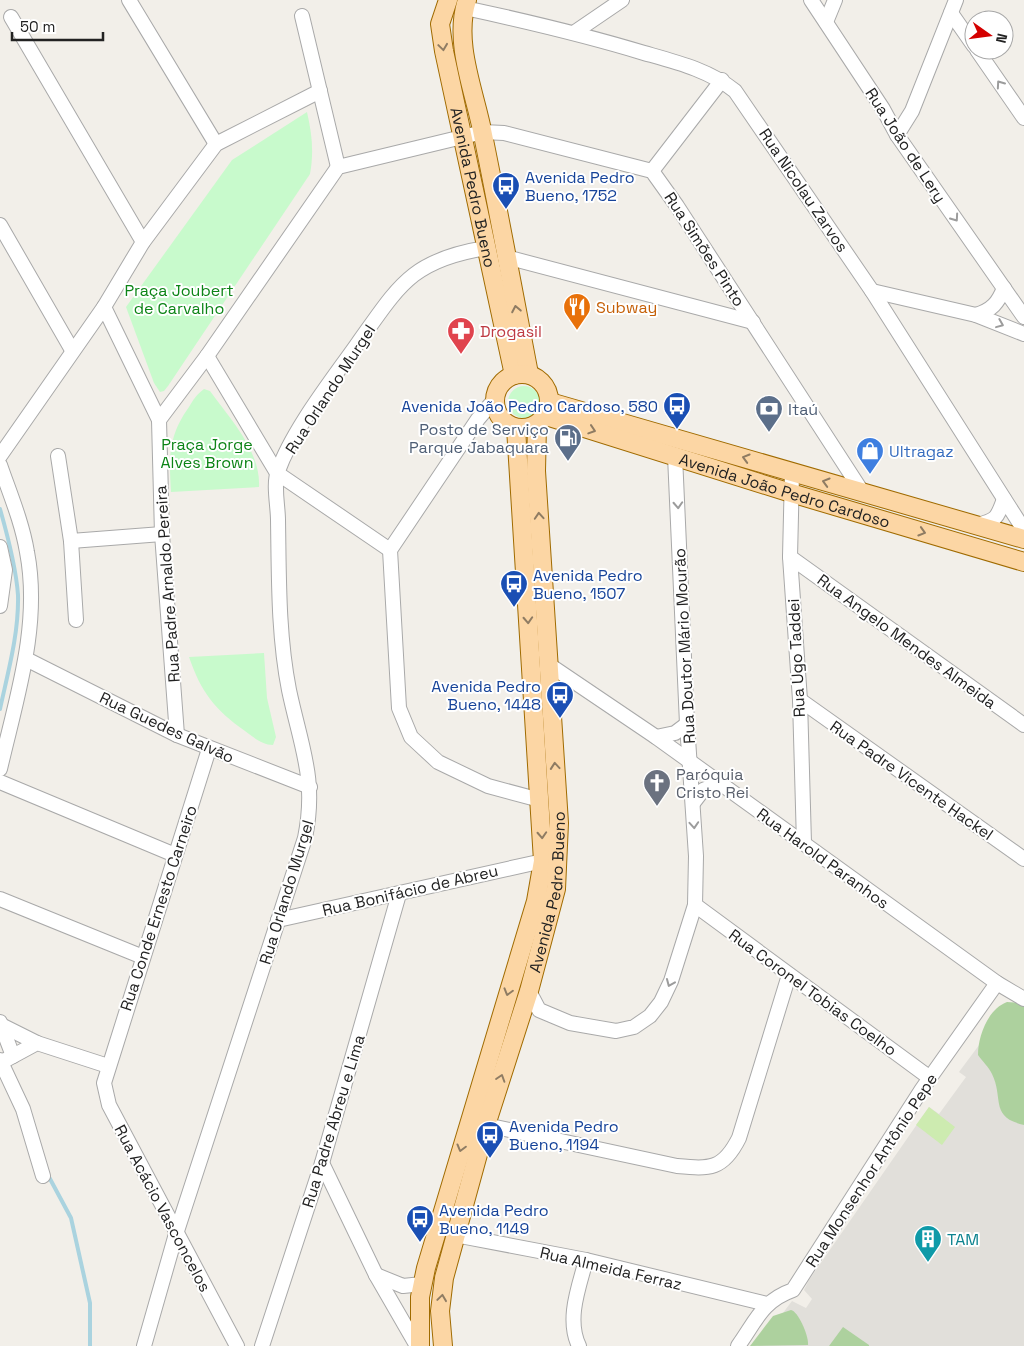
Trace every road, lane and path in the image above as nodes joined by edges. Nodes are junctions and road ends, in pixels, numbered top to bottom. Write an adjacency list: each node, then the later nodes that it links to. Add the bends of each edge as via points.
1 (129, 0): 22 (street)
2 (448, 0): 21 (main road, Avenida Pedro Bueno, one-way to 21, via 440,24)
3 (622, 0): 12 (street)
4 (811, 0): 10 (street, Rua João de Lery)
5 (835, 0): 10 (street)
6 (466, 4): 12 (street, Rua Nicolau Zarvos); 19 (main road, Avenida Pedro Bueno, via 463,30 467,63)
7 (954, 6): 11 (street); 17 (street)
8 (302, 16): 15 (street)
9 (11, 17): 26 (street)
10 (826, 22): 16 (street, Rua João de Lery)
11 (964, 26)
12 (575, 32): 14 (street, Rua Nicolau Zarvos, via 692,67)
13 (984, 60): 18 (street, one-way to 13)
14 (722, 80): 24 (street); 30 (street, Rua Nicolau Zarvos, via 750,110)
15 (320, 91): 22 (street); 23 (street)
16 (883, 109): 17 (street, via 903,114); 20 (street, Rua João de Lery)
17 (912, 111): 20 (street)
18 (1024, 118)
19 (483, 132): 21 (street); 24 (street, via 525,137); 28 (main road, Avenida Pedro Bueno)
20 (897, 135): 29 (street, Rua João de Lery, one-way to 29)
21 (462, 137): 23 (street); 27 (main road, Avenida Pedro Bueno)
22 (216, 144): 26 (street)
23 (338, 167): 37 (street)
24 (652, 171): 34 (street, Rua Simões Pinto)
25 (0, 225): 36 (street)
26 (143, 242): 31 (street)
27 (486, 248): 38 (main road, Avenida Pedro Bueno); 48 (street, Rua Orlando Murgel, via 459,253 427,265 407,278 349,355 294,438)
28 (506, 256): 34 (street); 38 (main road, Avenida Pedro Bueno, one-way to 28)
29 (1004, 288): 32 (street, via 996,304); 33 (street, Rua João de Lery)
30 (872, 291): 32 (street); 51 (street, Rua Nicolau Zarvos)
31 (104, 307): 36 (street); 41 (street)
32 (976, 315): 35 (street, one-way to 35)
33 (1024, 317)
34 (753, 322): 50 (street, Rua Simões Pinto)
35 (1024, 334)
36 (72, 350): 43 (street)
37 (207, 356): 41 (street); 48 (street)
38 (521, 375): 39 (main road, via 501,384); 40 (main road, via 538,379 546,387)
39 (496, 406): 42 (main road, via 503,421); 58 (street, via 478,419)
40 (544, 414): 42 (main road, via 530,428); 45 (main road, Avenida João Pedro Cardoso, one-way to 45); 47 (main road, Avenida João Pedro Cardoso, one-way to 40); 64 (main road, Avenida Pedro Bueno, one-way to 40, via 536,471)
41 (159, 420): 54 (street, Rua Padre Arnaldo Pereira)
42 (516, 428): 76 (main road, Avenida Pedro Bueno, one-way to 76)
43 (0, 456)
44 (58, 456): 56 (street)
45 (675, 456): 49 (main road, Avenida João Pedro Cardoso); 66 (street, Rua Doutor Mário Mourão, one-way to 66)
46 (0, 465): 63 (street, via 22,531 30,573 31,608)
47 (792, 472): 49 (street, Rua Ugo Taddei); 50 (main road, Avenida João Pedro Cardoso, one-way to 47)
48 (277, 473): 58 (street); 75 (street, Rua Orlando Murgel, via 283,659 309,770)
49 (791, 493): 59 (street, Rua Ugo Taddei); 60 (main road, Avenida João Pedro Cardoso, one-way to 60)
50 (863, 493): 52 (main road, Avenida João Pedro Cardoso)
51 (1004, 499): 52 (street, via 998,517); 53 (street, Rua Nicolau Zarvos)
52 (978, 526): 55 (main road, Avenida João Pedro Cardoso)
53 (1024, 530)
54 (162, 534): 56 (street); 68 (street, Rua Padre Arnaldo Pereira)
55 (1024, 539)
56 (71, 540): 62 (street)
57 (0, 548): 61 (street, via 4,570)
58 (390, 550): 76 (street, via 400,708 411,737 438,762 454,770 488,786)
59 (790, 557): 65 (street, Rua Ugo Taddei); 67 (street, Rua Angelo Mendes Almeida)
60 (1024, 562)
61 (0, 606)
62 (76, 620)
63 (26, 659): 68 (street, Rua Guedes Galvão); 72 (street)
64 (548, 664): 69 (street, Rua Harold Paranhos); 89 (main road, Avenida Pedro Bueno, one-way to 64, via 556,889 559,859)
65 (800, 700): 78 (street, Rua Ugo Taddei); 80 (street, Rua Padre Vicente Hackel)
66 (687, 724): 69 (street, via 675,733); 71 (street, Rua Doutor Mário Mourão)
67 (1024, 724)
68 (177, 735): 70 (street, Rua Guedes Galvão)
69 (656, 737): 71 (street, Rua Harold Paranhos)
70 (209, 749): 75 (street, Rua Guedes Galvão); 79 (street, Rua Conde Ernesto Carneiro)
71 (690, 764): 74 (street, Rua Harold Paranhos); 77 (street, Rua Doutor Mário Mourão)
72 (0, 769)
73 (0, 782): 79 (street)
74 (718, 784): 77 (street, via 703,790); 78 (street, Rua Harold Paranhos)
75 (310, 787): 85 (street, Rua Orlando Murgel, via 310,812 304,838)
76 (540, 800): 81 (main road, Avenida Pedro Bueno, one-way to 81)
77 (692, 803): 84 (street, Rua Doutor Mário Mourão, one-way to 84)
78 (804, 843): 88 (street, Rua Harold Paranhos)
79 (175, 856): 86 (street, Rua Conde Ernesto Carneiro)
80 (1024, 860)
81 (543, 861): 82 (street, Rua Bonifácio de Abreu); 103 (main road, Avenida Pedro Bueno, one-way to 103, via 536,901)
82 (399, 894): 85 (street, Rua Bonifácio de Abreu); 97 (street, Rua Padre Abreu e Lima)
83 (0, 899): 86 (street)
84 (695, 905): 87 (street, Rua Coronel Tobias Coelho); 89 (street, Rua Doutor Mário Mourão, one-way to 89, via 672,981 650,1016 634,1027 616,1031 570,1023 539,1010)
85 (278, 920): 99 (street, Rua Orlando Murgel)
86 (143, 958): 94 (street, Rua Conde Ernesto Carneiro)
87 (789, 974): 95 (street, Rua Coronel Tobias Coelho); 96 (street, via 739,1138 730,1155 718,1165 700,1168 677,1166)
88 (997, 983): 90 (street, Rua Harold Paranhos); 95 (street, Rua Monsenhor Antônio Pepe)
89 (529, 991): 96 (main road, Avenida Pedro Bueno, one-way to 89)
90 (1024, 999)
91 (1, 1023): 92 (street); 93 (street)
92 (38, 1043): 93 (street); 94 (street)
93 (4, 1061): 98 (street, via 23,1110)
94 (108, 1066): 99 (street, Rua Acácio Vasconcelos, via 104,1083 109,1104)
95 (930, 1078): 104 (street, Rua Monsenhor Antônio Pepe, via 793,1290 776,1296)
96 (486, 1125): 100 (main road, Avenida Pedro Bueno)
97 (322, 1163): 102 (street); 107 (street, Rua Padre Abreu e Lima)
98 (42, 1176)
99 (176, 1234): 105 (street, Rua Orlando Murgel); 106 (street, Rua Acácio Vasconcelos)
100 (455, 1235): 101 (street, Rua Almeida Ferraz); 109 (main road, Avenida Pedro Bueno, one-way to 100, via 440,1311)
101 (586, 1260): 104 (street, Rua Almeida Ferraz); 110 (street, via 573,1320)
102 (376, 1275): 103 (street, via 404,1286); 108 (street)
103 (422, 1284): 108 (main road, Avenida Pedro Bueno)
104 (767, 1304): 111 (street, Rua Monsenhor Antônio Pepe)
105 (144, 1346)
106 (237, 1346)
107 (262, 1346)
108 (418, 1346)
109 (443, 1346)
110 (579, 1346)
111 (738, 1346)

